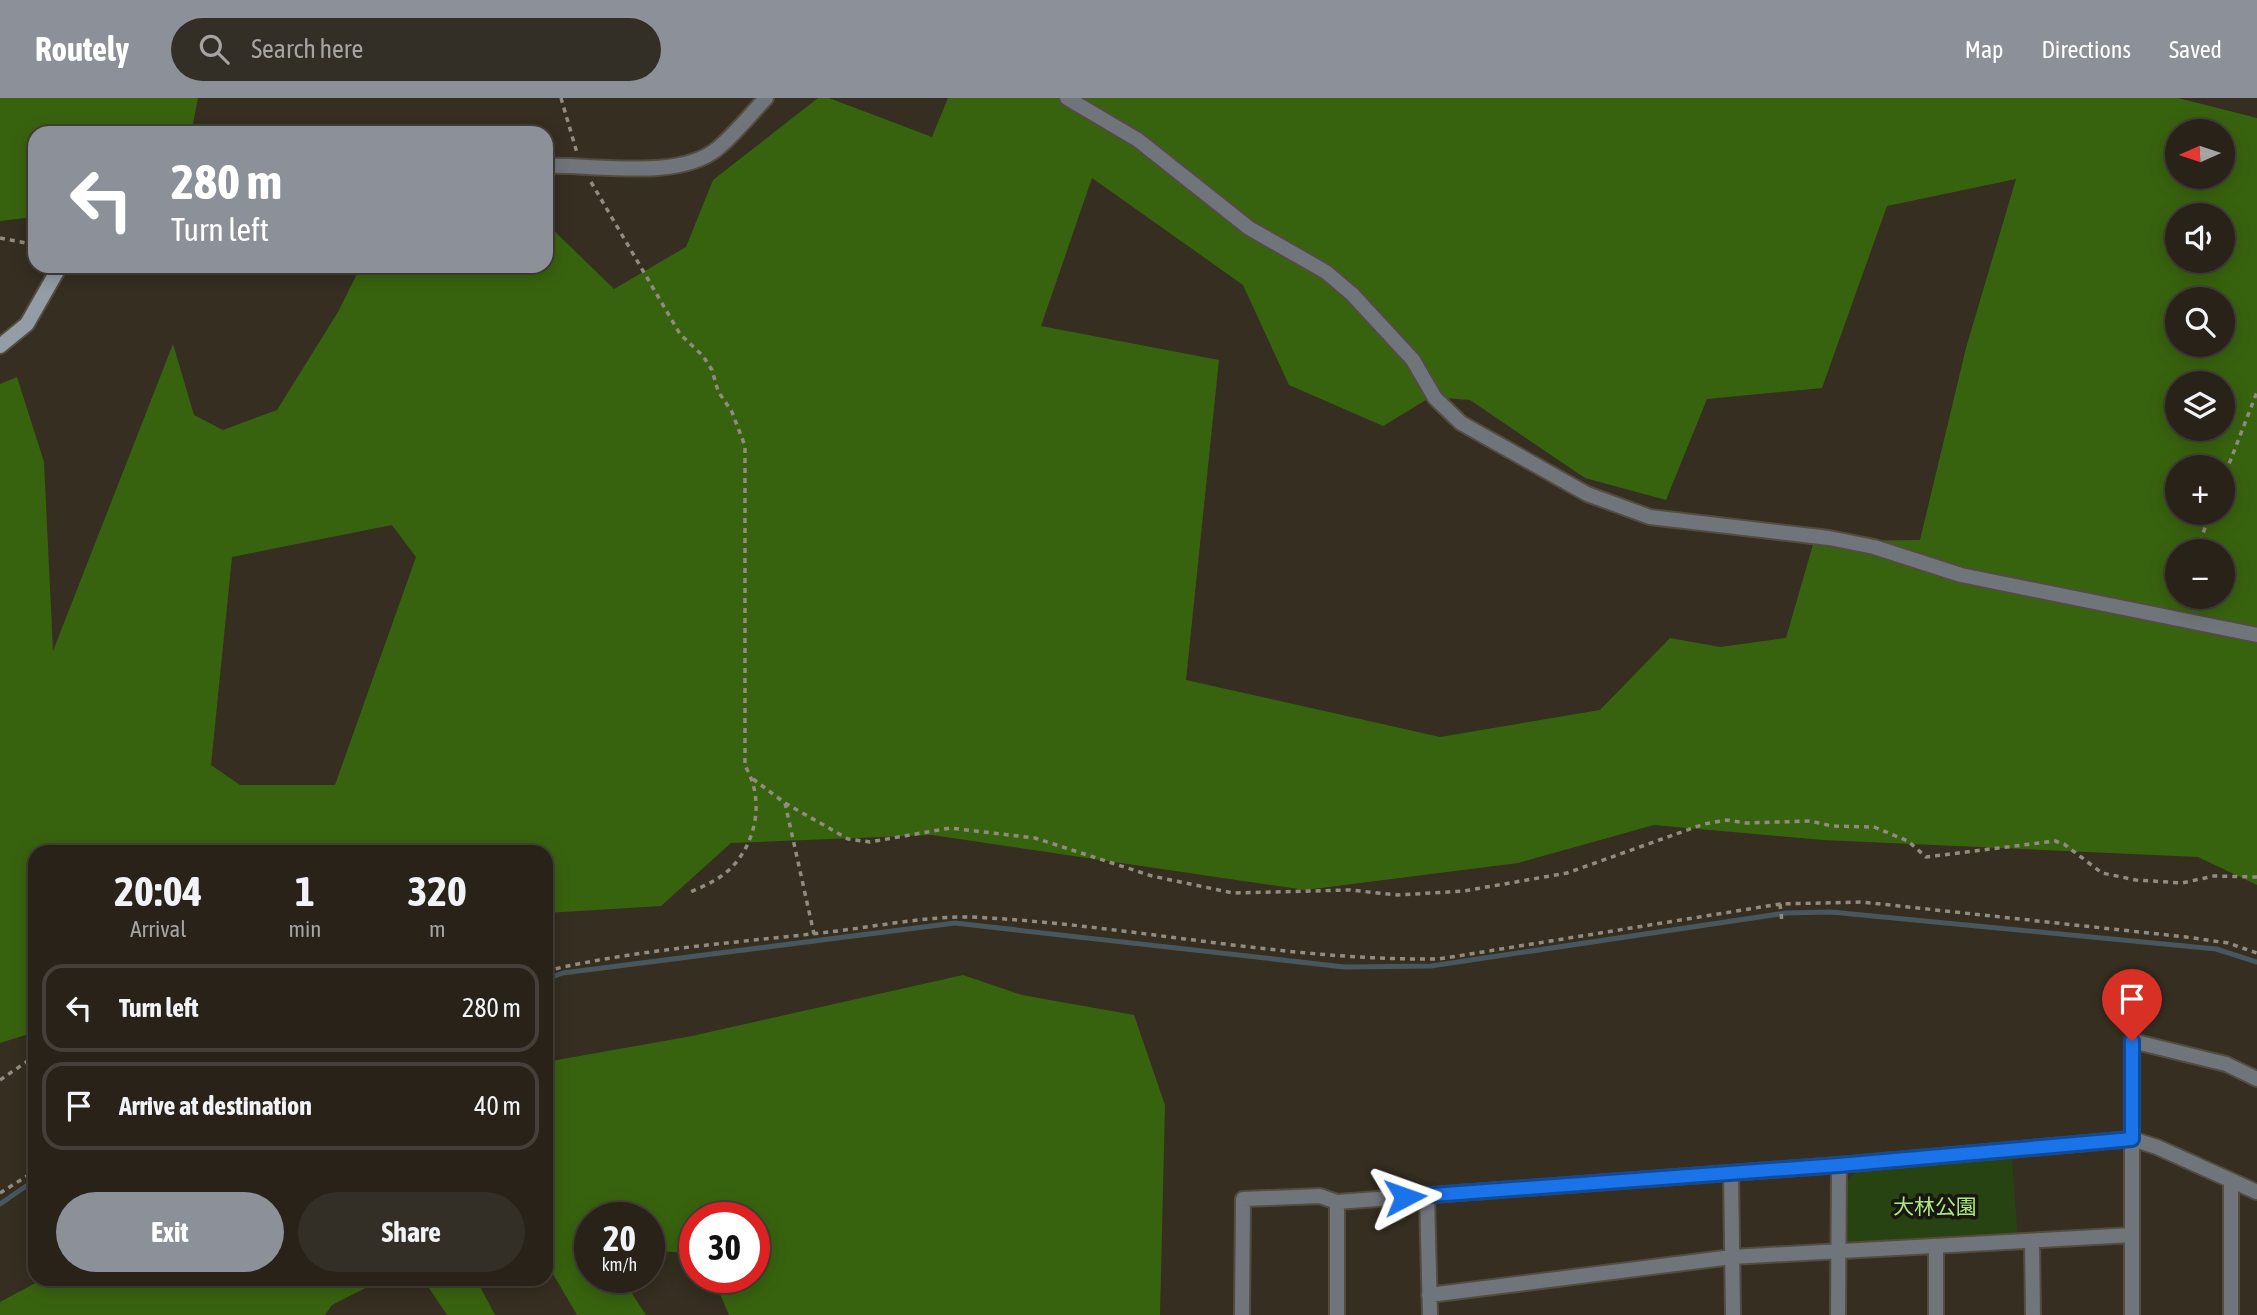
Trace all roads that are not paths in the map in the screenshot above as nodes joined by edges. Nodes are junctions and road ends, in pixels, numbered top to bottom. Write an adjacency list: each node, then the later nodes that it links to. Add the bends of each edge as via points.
1 (766, 98): 3 (street, via 716,150 684,165)
2 (1067, 98): 6 (street, via 1138,140 1250,228 1326,272 1413,360 1435,398 1461,423 1598,499 1677,523 1874,547 1961,575)
3 (553, 166)
4 (56, 273): 5 (street, via 26,324)
5 (0, 346)
6 (2257, 635)
7 (2257, 1079): 8 (street, via 2226,1064 2132,1041)
8 (2132, 1139): 9 (street); 11 (street); 15 (street)
9 (1839, 1165): 10 (street); 18 (street)
10 (1731, 1173): 13 (street); 19 (street)
11 (2231, 1181): 12 (street); 29 (street)
12 (2257, 1192)
13 (1427, 1196): 14 (street); 20 (street)
14 (1337, 1202): 21 (street, via 1320,1196 1243,1199); 22 (street)
15 (2132, 1235): 16 (street); 28 (street)
16 (2032, 1241): 17 (street); 27 (street)
17 (1936, 1247): 18 (street); 26 (street)
18 (1838, 1253): 19 (street); 25 (street)
19 (1732, 1257): 20 (street); 24 (street)
20 (1429, 1294): 23 (street)
21 (1242, 1315)
22 (1337, 1315)
23 (1430, 1315)
24 (1733, 1315)
25 (1838, 1315)
26 (1936, 1315)
27 (2033, 1315)
28 (2132, 1315)
29 (2231, 1315)

